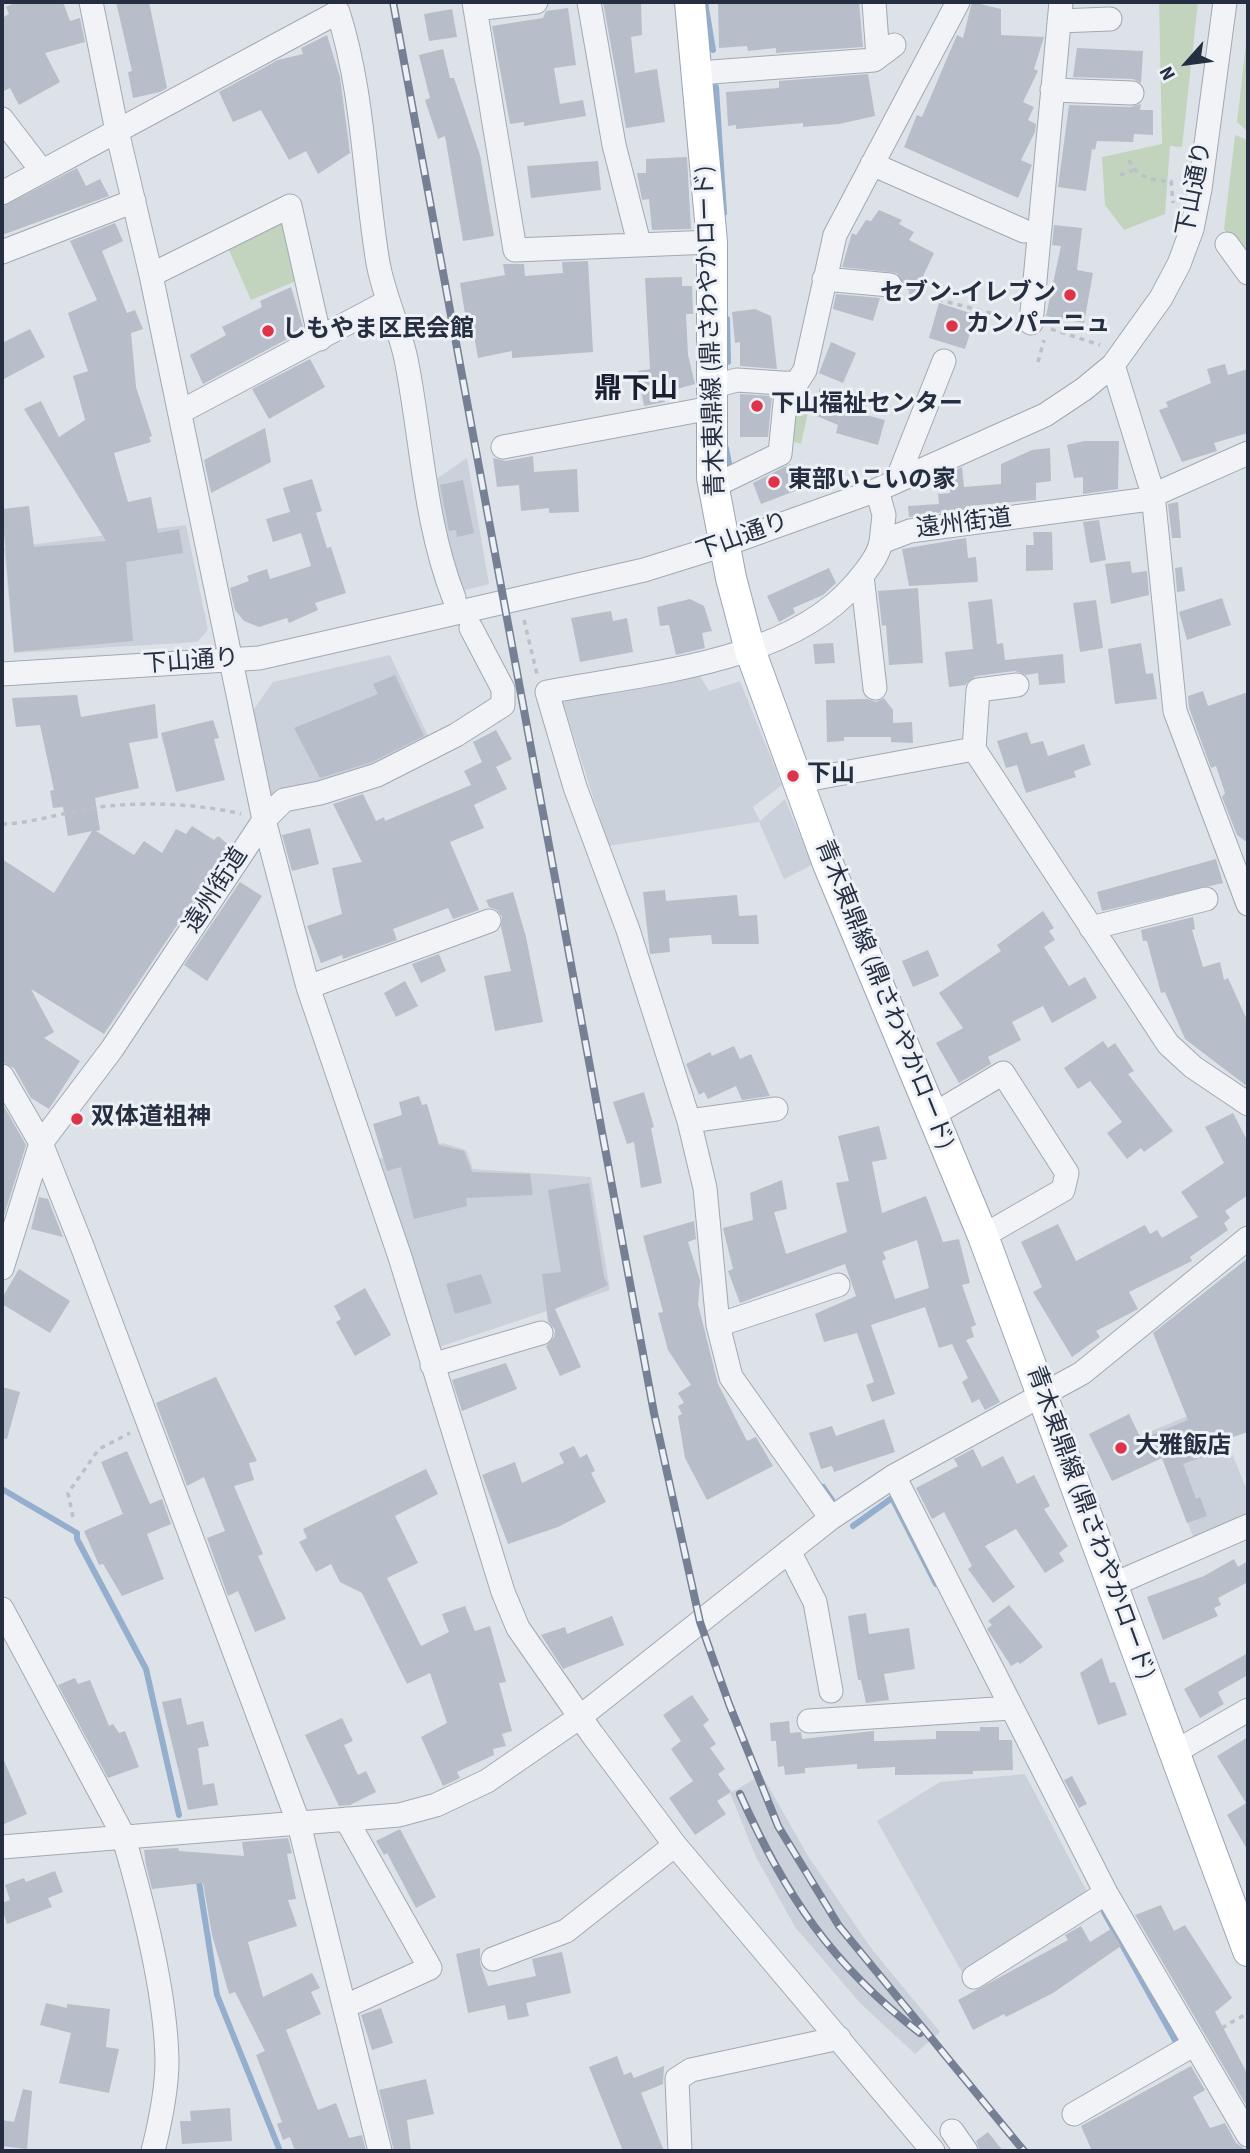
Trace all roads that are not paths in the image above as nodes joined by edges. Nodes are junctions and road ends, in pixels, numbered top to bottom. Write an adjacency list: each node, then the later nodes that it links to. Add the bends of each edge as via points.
1 (91, 2): 15 (street)
2 (536, 2): 8 (street)
3 (589, 2): 22 (street, via 614,145)
4 (690, 2): 11 (main road, 青木東鼎線 (鼎さわやかロード))
5 (874, 2): 11 (street, via 886,51 874,60)
6 (958, 2): 16 (street)
7 (1225, 2): 33 (street, 下山通り, via 1192,229 1161,298)
8 (475, 6): 22 (street, via 515,250)
9 (1060, 11): 10 (street); 12 (street)
10 (1110, 19)
11 (698, 73): 21 (main road, 青木東鼎線 (鼎さわやかロード))
12 (1052, 90): 13 (street); 30 (street)
13 (1132, 93)
14 (2, 119): 17 (street)
15 (117, 131): 17 (street); 19 (street); 29 (street, via 338,12 355,73 378,263)
16 (872, 164): 20 (street); 27 (street, via 835,235)
17 (41, 171): 18 (street)
18 (2, 193)
19 (134, 201): 24 (street); 26 (street)
20 (1024, 231)
21 (712, 242): 22 (street); 35 (main road, 青木東鼎線 (鼎さわやかロード))
22 (639, 243)
23 (1227, 244): 25 (street)
24 (2, 252)
25 (1248, 273)
26 (151, 275): 31 (street, via 290,206); 36 (street)
27 (824, 279): 28 (street); 34 (street, via 805,370 796,384)
28 (890, 285)
29 (387, 302): 31 (street); 45 (street, via 405,358 438,555)
30 (1031, 323)
31 (320, 339): 36 (street)
32 (944, 361): 39 (street)
33 (1113, 365): 39 (street, 下山通り, via 1045,415); 41 (street)
34 (787, 383): 35 (street, via 737,380); 40 (street, via 780,454)
35 (712, 397): 37 (street); 40 (main road, 青木東鼎線 (鼎さわやかロード))
36 (180, 412): 48 (street)
37 (503, 447)
38 (1248, 453): 41 (street, 遠州街道)
39 (887, 485): 42 (street); 43 (street, 下山通り)
40 (714, 486): 43 (main road, 青木東鼎線 (鼎さわやかロード))
41 (1153, 494): 42 (street, 遠州街道, via 1142,500 1070,512 910,531); 56 (street, via 1175,711)
42 (881, 542): 44 (street, 遠州街道)
43 (724, 545): 47 (main road, 青木東鼎線 (鼎さわやかロード)); 48 (street, 下山通り, via 599,582)
44 (862, 576): 47 (street, 遠州街道, via 816,621); 51 (street)
45 (454, 598)
46 (471, 628): 54 (street, 遠州街道, via 503,689 503,705 456,736 377,775 284,800)
47 (750, 650): 53 (main road, 青木東鼎線 (鼎さわやかロード)); 64 (street, 遠州街道, via 547,692)
48 (230, 662): 49 (street, 下山通り); 54 (street)
49 (2, 674)
50 (1017, 685): 52 (street, via 978,690)
51 (874, 688)
52 (974, 749): 53 (street); 58 (street)
53 (800, 781): 63 (main road, 青木東鼎線 (鼎さわやかロード), via 828,863)
54 (264, 820): 59 (street); 65 (street, 遠州街道, via 112,1049)
55 (1206, 899): 58 (street)
56 (1248, 904)
57 (489, 921): 59 (street)
58 (1091, 928): 61 (street, via 1168,1044)
59 (309, 987): 72 (street)
60 (5, 1089): 65 (street)
61 (1248, 1104)
62 (776, 1109): 64 (street)
63 (931, 1116): 66 (main road, 青木東鼎線 (鼎さわやかロード)); 66 (street, via 1003,1073 1067,1172 1063,1190)
64 (689, 1121): 70 (street, via 705,1188)
65 (41, 1143): 68 (street, 遠州街道); 87 (street)
66 (983, 1236): 73 (main road, 青木東鼎線 (鼎さわやかロード))
67 (1248, 1238): 73 (street, via 1083,1374)
68 (2, 1268)
69 (838, 1285): 70 (street)
70 (718, 1325): 75 (street, via 731,1377)
71 (541, 1333): 72 (street)
72 (432, 1365): 83 (street, via 518,1628)
73 (1042, 1396): 74 (street); 78 (main road, 青木東鼎線 (鼎さわやかロード))
74 (894, 1476): 75 (street); 81 (street)
75 (831, 1518): 77 (street)
76 (1248, 1526): 78 (street)
77 (789, 1551): 80 (street, via 815,1602); 83 (street)
78 (1112, 1585): 85 (main road, 青木東鼎線 (鼎さわやかロード))
79 (2, 1609): 88 (street)
80 (831, 1690)
81 (1011, 1708): 84 (street); 91 (street)
82 (1248, 1710): 85 (street)
83 (580, 1717): 86 (street, via 487,1781 436,1805 399,1815); 89 (street)
84 (809, 1721)
85 (1173, 1753): 92 (main road, 青木東鼎線 (鼎さわやかロード))
86 (346, 1819): 87 (street); 96 (street, via 430,1968)
87 (299, 1824): 88 (street); 96 (street)
88 (123, 1835): 90 (street); 102 (street, via 135,1874 166,2051)
89 (675, 1844): 94 (street, via 566,1931); 97 (street)
90 (2, 1847)
91 (1106, 1893): 95 (street); 98 (street)
92 (1241, 1909): 93 (main road, 青木東鼎線 (鼎さわやかロード))
93 (1248, 1951)
94 (493, 1959)
95 (974, 1977)
96 (346, 2006): 103 (street)
97 (839, 2038): 104 (street, via 691,2070 677,2079); 105 (street)
98 (1193, 2045): 99 (street); 101 (street)
99 (1074, 2114)
100 (952, 2131): 106 (street)
101 (1248, 2135)
102 (153, 2151)
103 (380, 2151)
104 (680, 2151)
105 (933, 2151)
106 (967, 2151)

